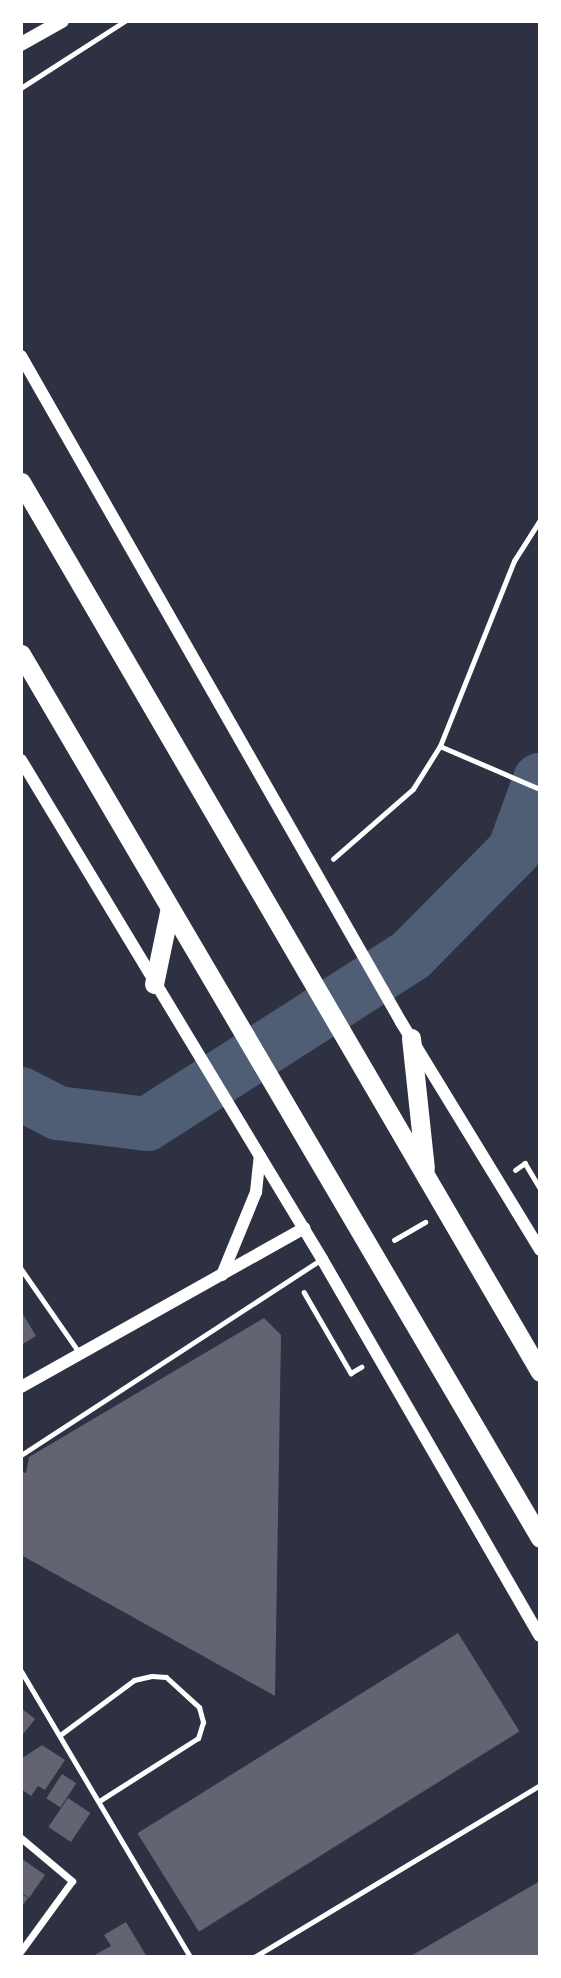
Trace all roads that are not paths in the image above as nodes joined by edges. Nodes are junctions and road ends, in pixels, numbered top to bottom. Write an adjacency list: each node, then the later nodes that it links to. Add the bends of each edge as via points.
1 (62, 21): 2 (main road)
2 (21, 44)
3 (21, 356): 9 (street)
4 (21, 482): 11 (highway)
5 (21, 654): 7 (highway)
6 (21, 760): 8 (street)
7 (169, 912): 8 (highway); 21 (highway)
8 (155, 984): 10 (street)
9 (406, 1030): 11 (highway); 13 (street)
10 (260, 1155): 12 (street); 16 (street, via 256,1192)
11 (426, 1176): 18 (highway)
12 (304, 1228): 14 (street); 16 (street)
13 (540, 1250)
14 (322, 1259): 20 (lane); 22 (street)
15 (21, 1269): 17 (lane)
16 (222, 1275): 17 (street)
17 (80, 1354): 19 (street)
18 (540, 1372)
19 (21, 1387)
20 (21, 1455)
21 (540, 1538)
22 (540, 1636)
23 (21, 1671): 24 (lane)
24 (60, 1735): 26 (lane); 26 (lane, via 134,1681 152,1676 166,1677 199,1707 203,1722 198,1738)
25 (540, 1785): 30 (lane)
26 (99, 1801): 29 (lane)
27 (21, 1838): 28 (street, via 72,1881)
28 (21, 1951)
29 (190, 1957)
30 (254, 1957)

